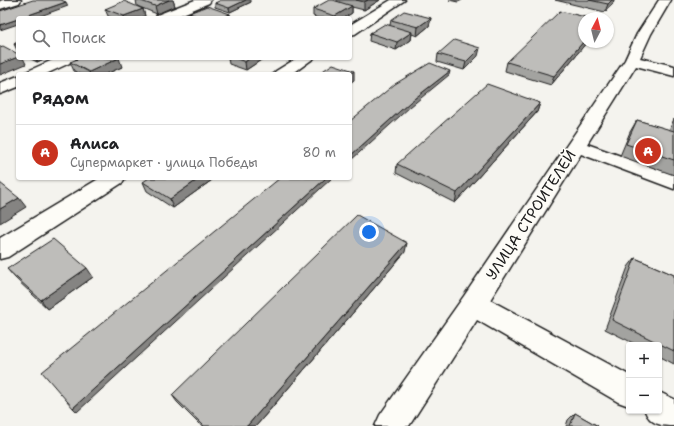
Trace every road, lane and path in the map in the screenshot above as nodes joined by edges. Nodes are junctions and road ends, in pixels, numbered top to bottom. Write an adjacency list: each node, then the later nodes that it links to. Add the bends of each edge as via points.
1 (14, 0): 5 (street)
2 (205, 0): 6 (street)
3 (399, 0): 7 (street)
4 (665, 0): 10 (street, УЛИЦА СТРОИТЕЛЕЙ, via 644,34)
5 (0, 5)
6 (167, 16)
7 (352, 30)
8 (64, 60): 12 (street)
9 (304, 60): 13 (street)
10 (632, 60): 11 (street); 16 (street, УЛИЦА СТРОИТЕЛЕЙ)
11 (674, 71)
12 (38, 72)
13 (284, 72)
14 (16, 82): 15 (street)
15 (0, 89)
16 (576, 146): 18 (street); 20 (street, УЛИЦА СТРОИТЕЛЕЙ)
17 (112, 180): 19 (street)
18 (674, 182)
19 (0, 250)
20 (473, 304): 21 (street); 24 (street, УЛИЦА СТРОИТЕЛЕЙ)
21 (626, 389)
22 (662, 410): 23 (street)
23 (674, 416)
24 (391, 426)

